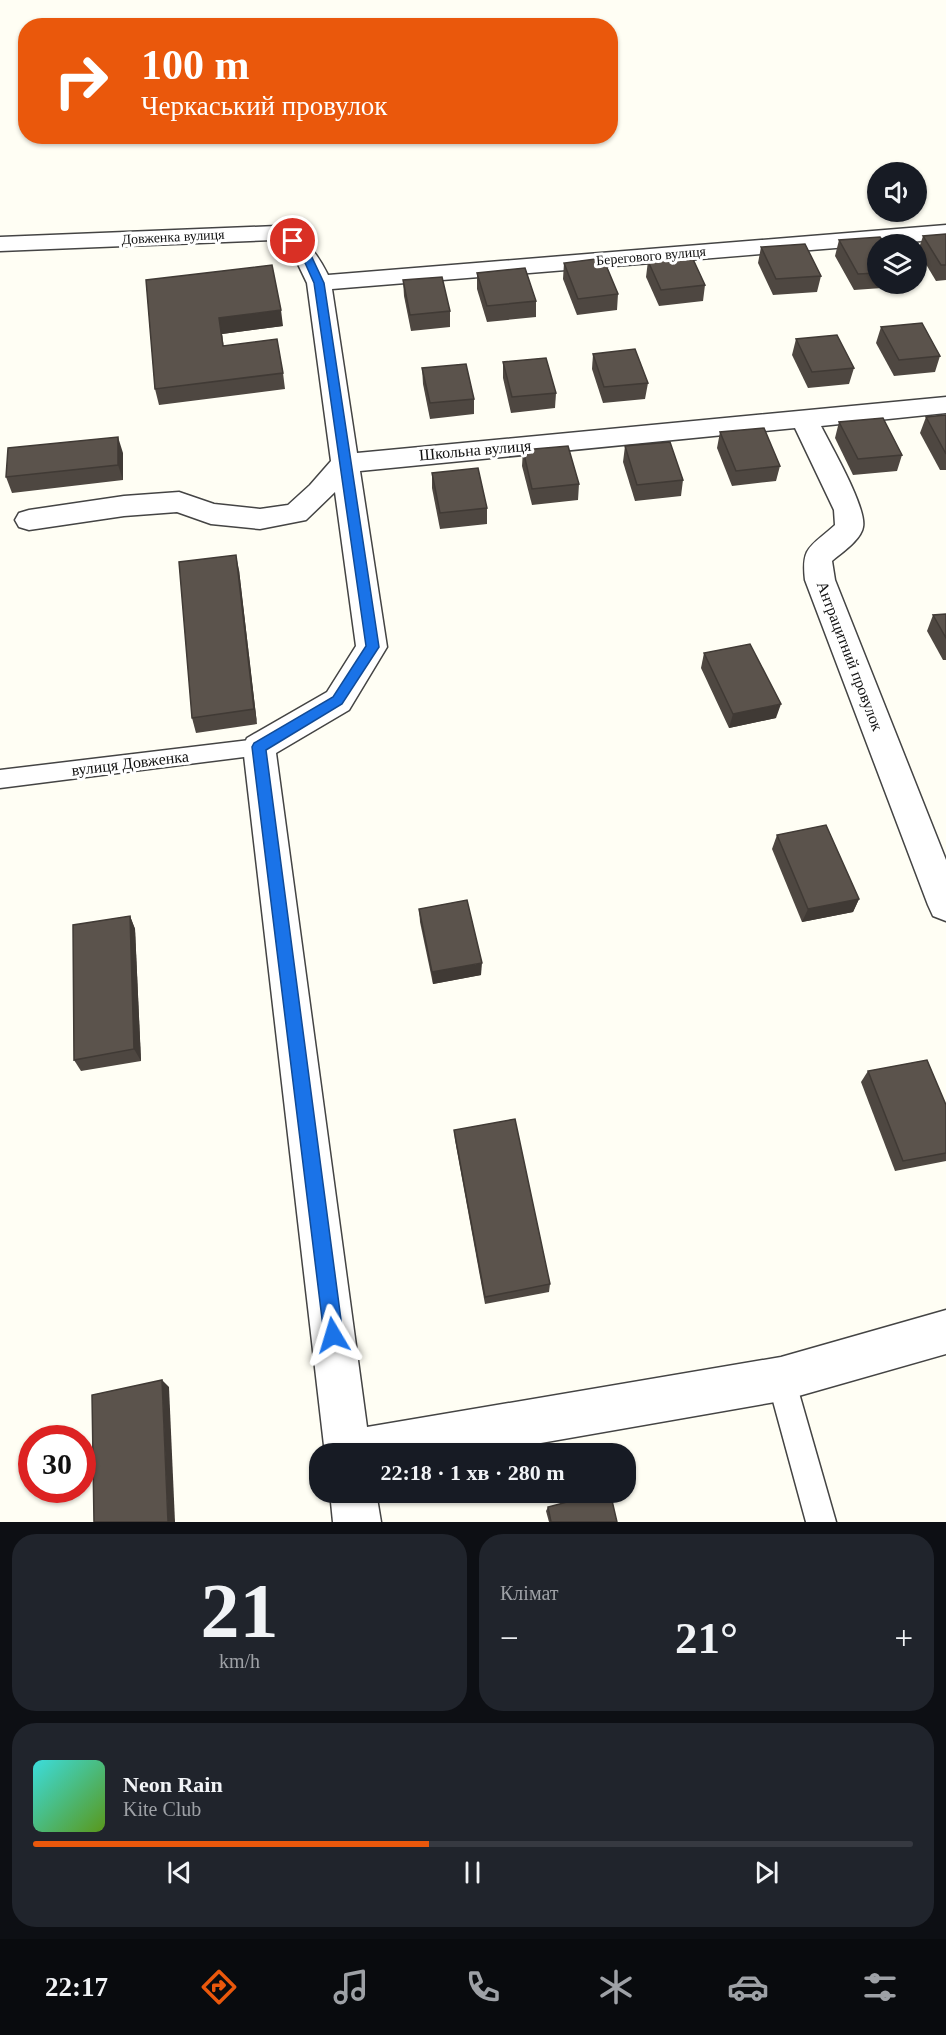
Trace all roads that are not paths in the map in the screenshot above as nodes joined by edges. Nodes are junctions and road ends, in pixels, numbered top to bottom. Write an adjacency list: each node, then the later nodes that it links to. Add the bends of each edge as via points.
1 (946, 232): 3 (street, Берегового вулиця)
2 (0, 244): 3 (street, Довженка вулиця, via 278,233 306,253)
3 (319, 283): 6 (street, Довженка вулиця)
4 (946, 405): 5 (street, Школьна вулиця)
5 (804, 419): 6 (street, Школьна вулиця); 10 (street, Антрацитний провулок, via 848,510 849,528 817,558 820,580)
6 (345, 463): 7 (street, via 320,492 296,513 287,515 260,519 211,514 178,502); 8 (street, Довженка вулиця, via 372,647 338,701)
7 (29, 520)
8 (259, 747): 9 (lane, вулиця Довженка); 13 (street)
9 (0, 779)
10 (946, 904)
11 (946, 1332): 12 (street)
12 (781, 1379): 14 (street); 17 (lane)
13 (347, 1443)
14 (407, 1443)
15 (354, 1503): 16 (street)
16 (357, 1522)
17 (821, 1522)

